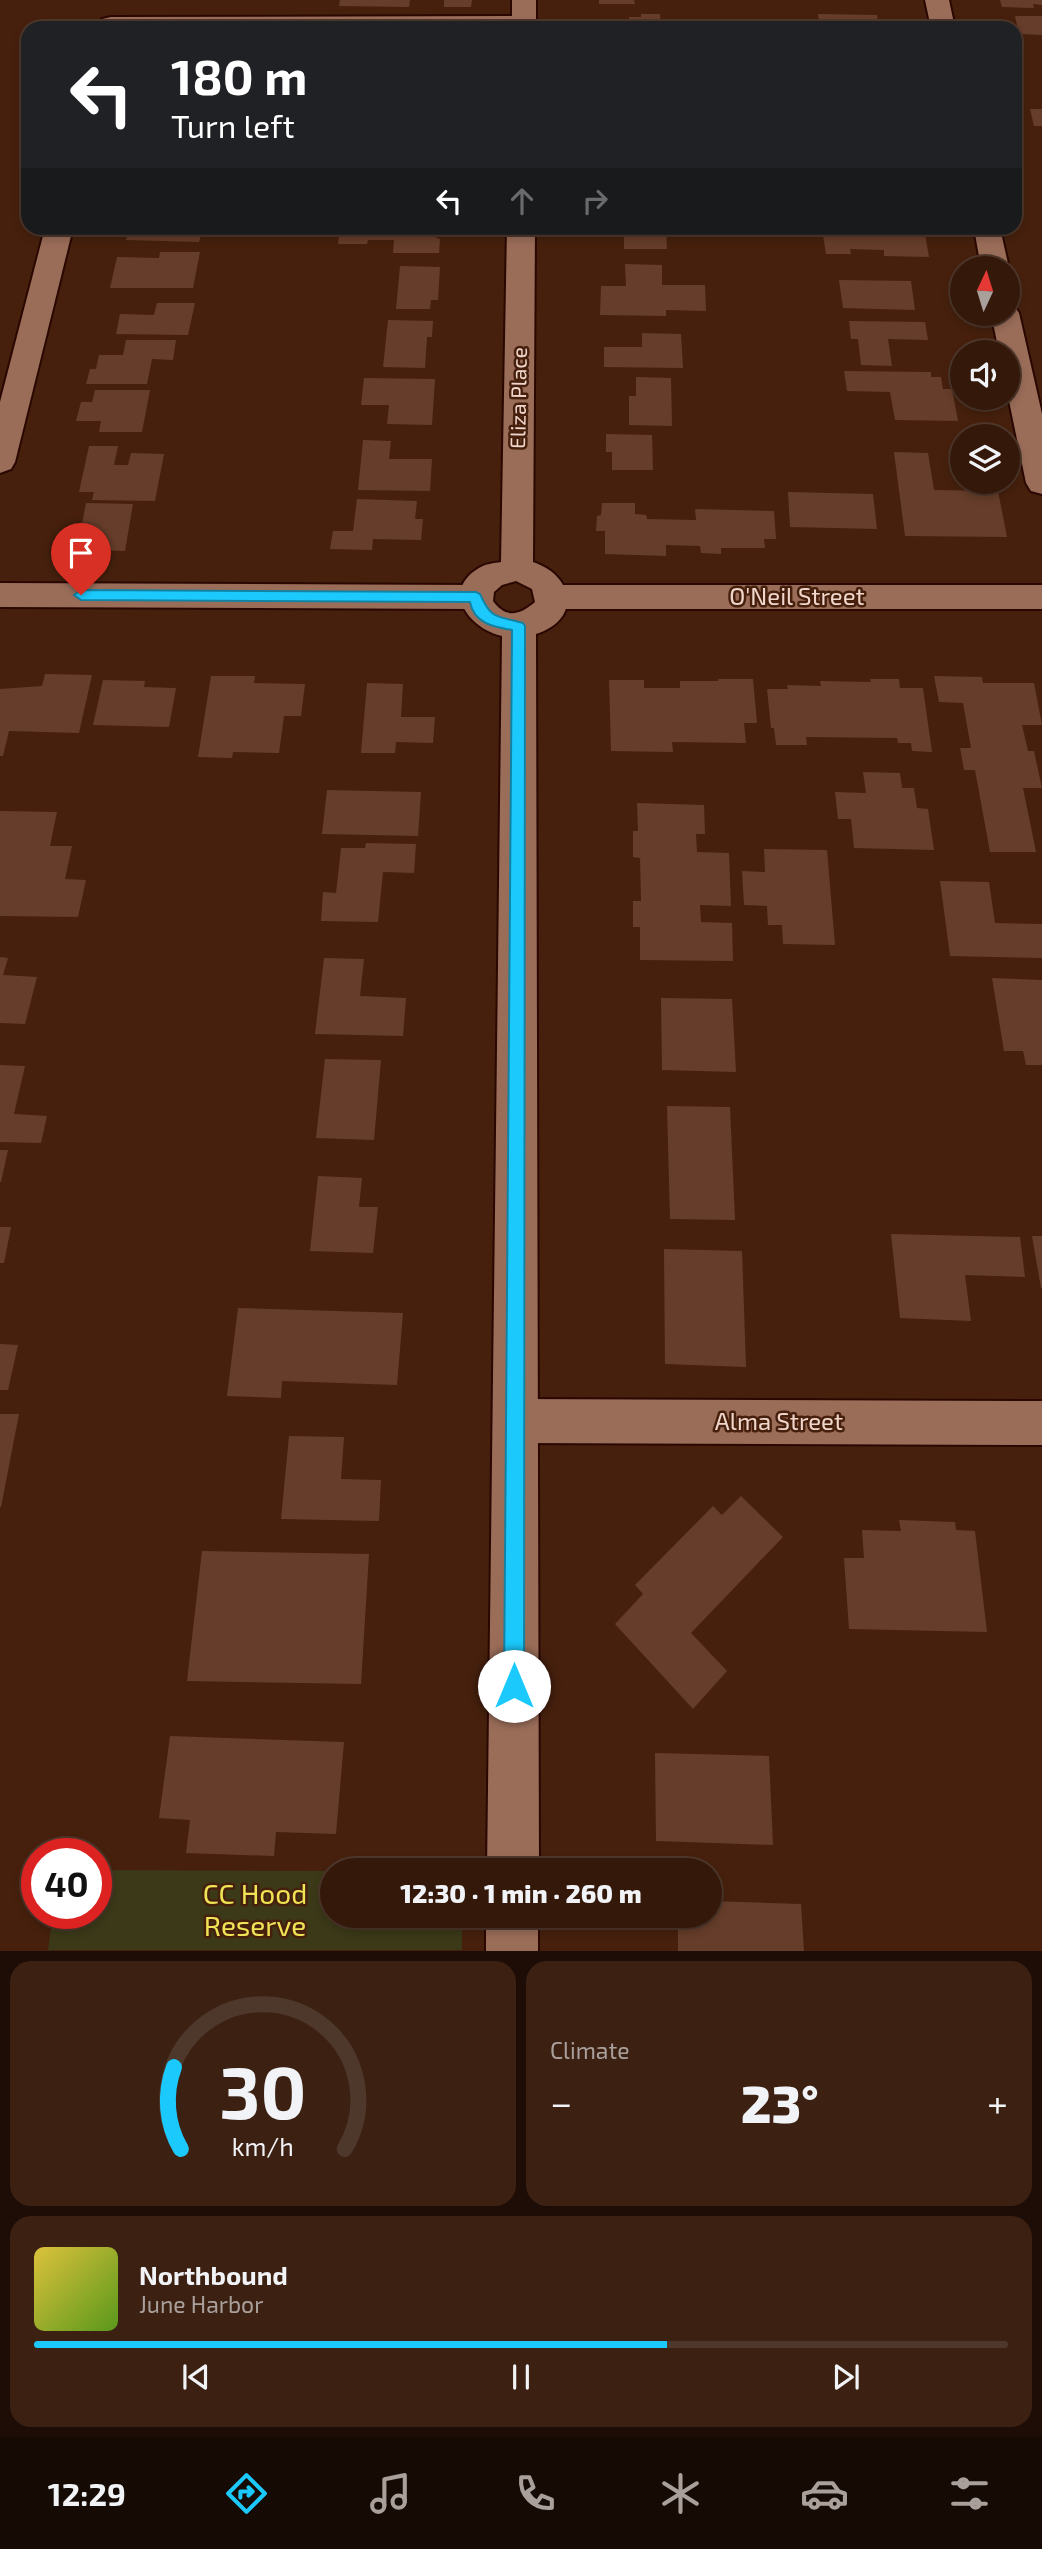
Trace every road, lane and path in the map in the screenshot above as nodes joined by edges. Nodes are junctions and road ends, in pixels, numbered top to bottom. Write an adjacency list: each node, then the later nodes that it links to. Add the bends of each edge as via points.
1 (117, 0): 4 (street)
2 (937, 0): 6 (street)
3 (524, 17): 5 (street)
4 (111, 21)
5 (340, 21)
6 (942, 21)
7 (57, 235): 12 (street)
8 (521, 235): 14 (street, Eliza Place)
9 (988, 235): 10 (street)
10 (993, 256)
11 (1008, 326): 13 (street)
12 (0, 462)
13 (1042, 483)
14 (517, 569): 16 (street, via 496,573 478,587); 17 (street, via 544,580)
15 (0, 595): 16 (street)
16 (476, 597): 19 (street, via 485,616)
17 (552, 597): 18 (street, O'Neil Street); 19 (street, via 544,615)
18 (1042, 597)
19 (519, 626): 20 (street)
20 (516, 1422): 21 (street, Alma Street); 22 (street)
21 (1042, 1423)
22 (513, 1858)
23 (512, 1928): 24 (street)
24 (512, 1951)

